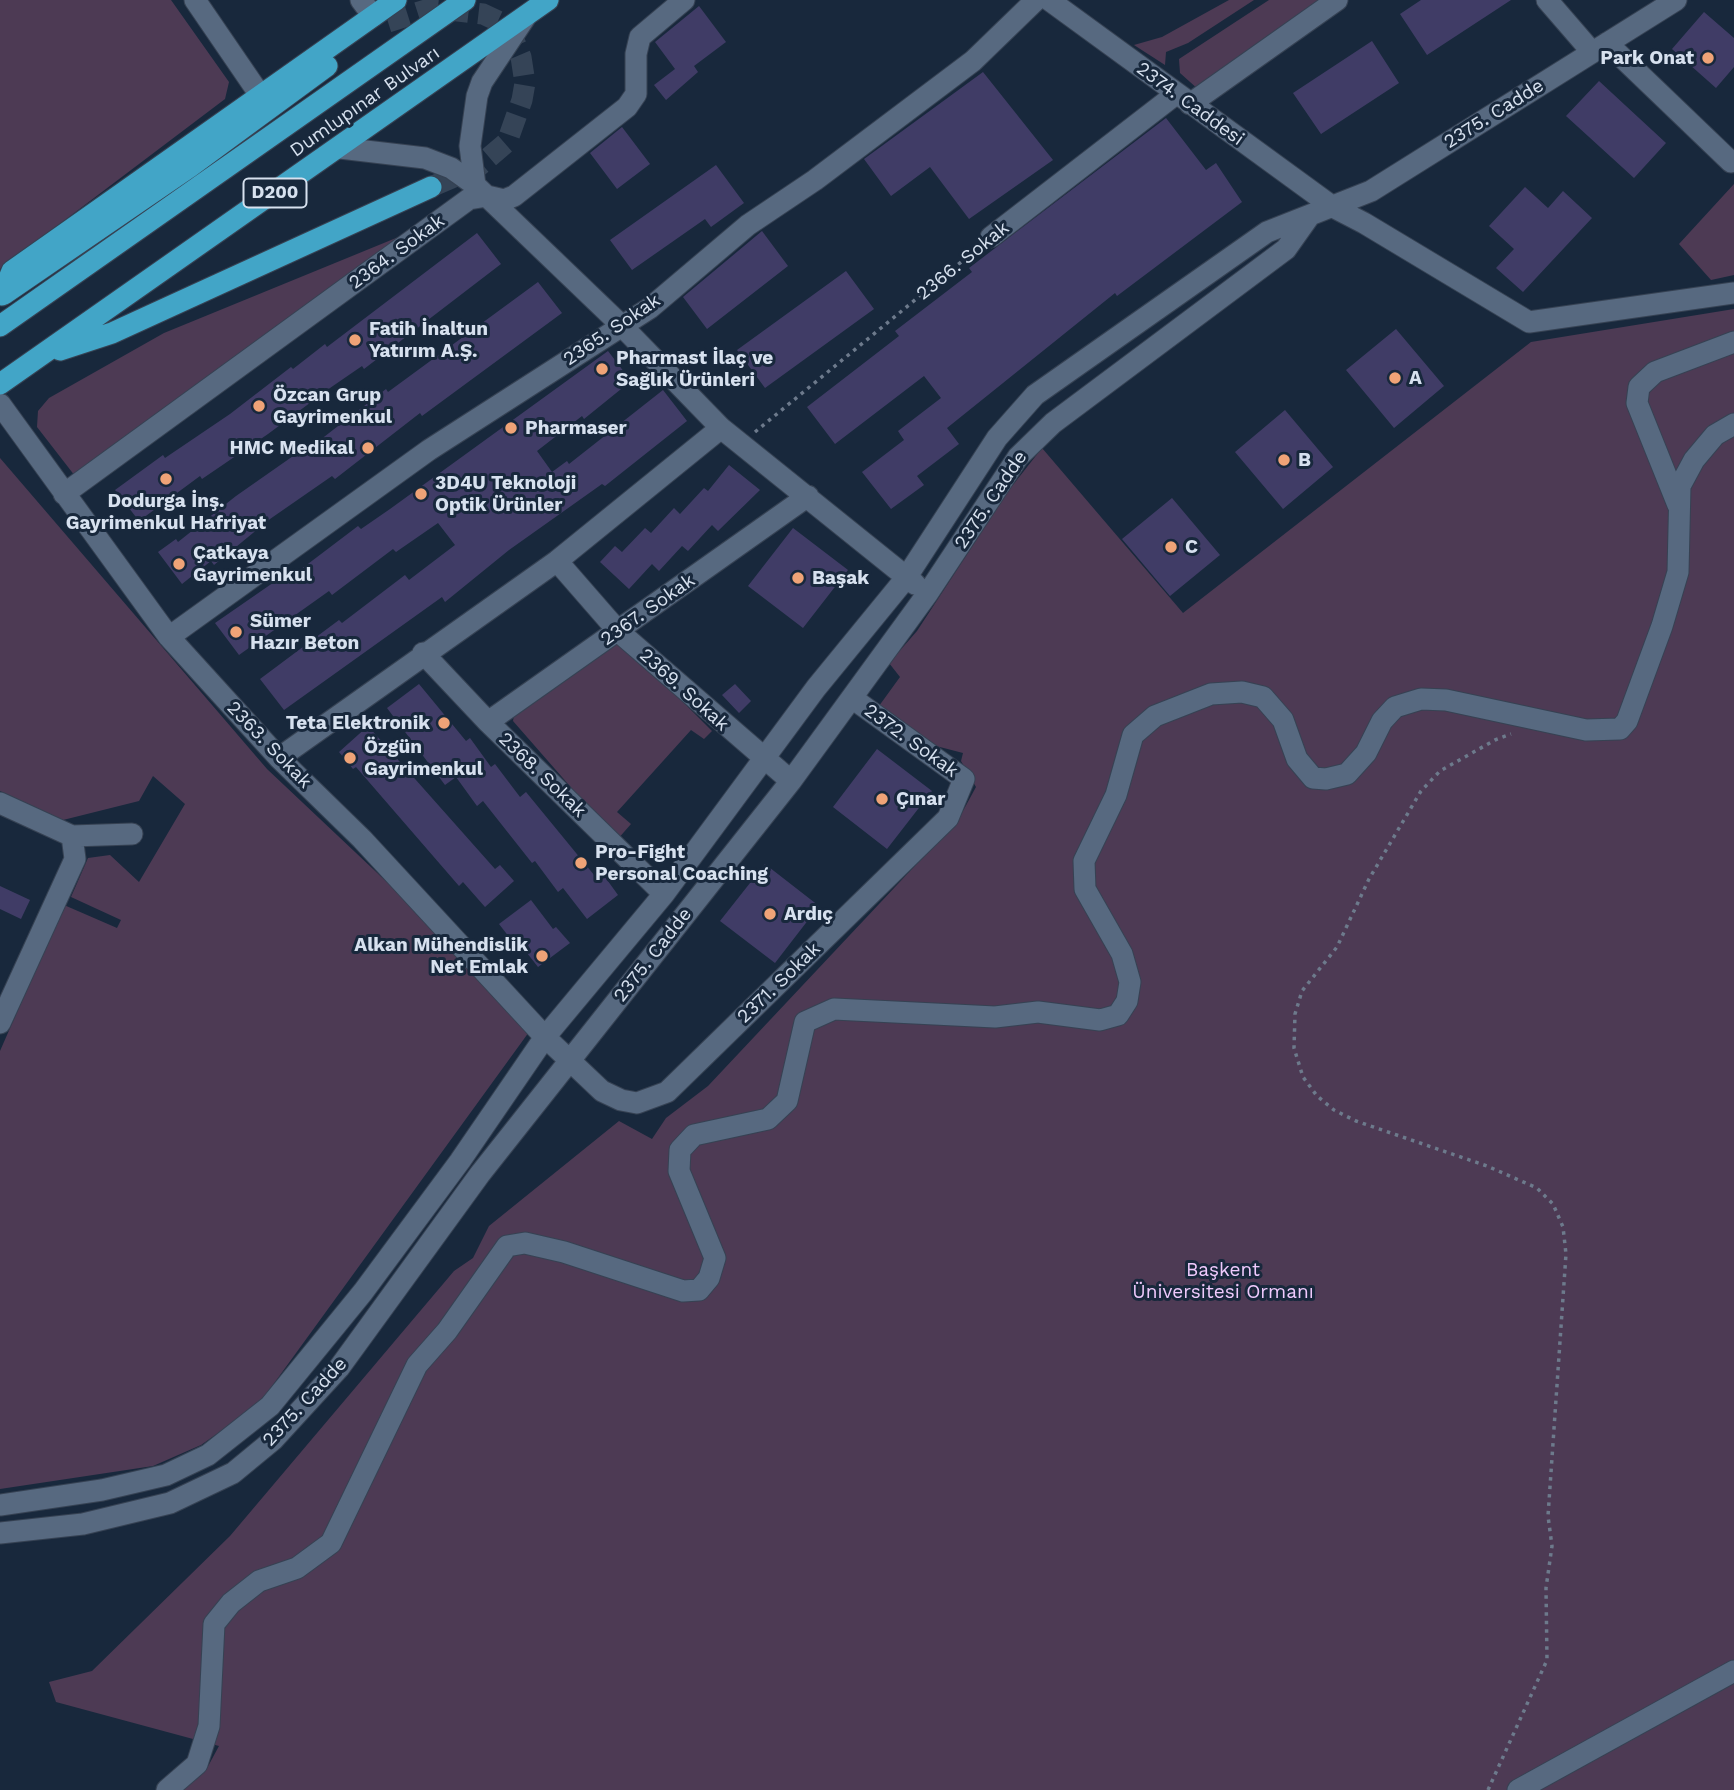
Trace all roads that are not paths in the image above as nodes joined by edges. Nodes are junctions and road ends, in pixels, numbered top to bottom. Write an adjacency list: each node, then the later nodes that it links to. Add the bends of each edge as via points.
1 (195, 0): 14 (street)
2 (396, 0): 11 (highway)
3 (465, 0): 26 (highway, Dumlupınar Bulvarı / D200)
4 (548, 0): 12 (highway, Dumlupınar Bulvarı / D200)
5 (684, 0): 19 (street, 2364. Sokak, via 640,37 636,94 627,107 514,196 504,200)
6 (1036, 0): 25 (street, 2365. Sokak, via 973,61 816,180 748,225 650,308)
7 (1049, 0): 15 (street, 2374. Caddesi)
8 (1336, 0): 15 (street, 2366. Sokak)
9 (1547, 0): 13 (street)
10 (1676, 0): 13 (street, 2375. Cadde)
11 (374, 13): 14 (highway); 24 (highway, via 191,166)
12 (526, 16): 16 (highway, Dumlupınar Bulvarı / D200); 19 (street, via 477,96 470,154)
13 (1600, 47): 17 (street); 20 (street, 2375. Cadde, via 1371,191)
14 (260, 95): 24 (highway, via 12,271)
15 (1183, 99): 20 (street, 2374. Caddesi); 22 (street, 2366. Sokak)
16 (340, 148): 19 (street, via 425,158 451,168); 28 (highway, Dumlupınar Bulvarı / D200)
17 (1731, 162)
18 (431, 187): 28 (highway, via 112,333)
19 (481, 190): 25 (street); 33 (street, 2364. Sokak)
20 (1333, 207): 21 (street, 2375. Cadde); 23 (street, 2374. Caddesi, via 1529,322)
21 (1308, 218): 37 (street, 2375. Cadde, via 1267,232 1035,395 997,438); 38 (street, 2375. Cadde, via 1286,249 1032,441)
22 (991, 237)
23 (1734, 293)
24 (1, 296)
25 (621, 325): 32 (street); 40 (street, 2365. Sokak, via 429,450)
26 (0, 326)
27 (1734, 342): 35 (street, via 1654,372 1639,387 1637,403)
28 (38, 357): 29 (highway, Dumlupınar Bulvarı / D200)
29 (0, 384)
30 (0, 404): 33 (street, 2363. Sokak)
31 (1734, 424): 35 (street, via 1715,435 1694,460 1680,486)
32 (722, 428): 34 (street); 36 (street)
33 (65, 494): 40 (street, 2363. Sokak)
34 (808, 496): 37 (street); 39 (street, 2367. Sokak)
35 (1679, 508): 58 (street, via 1678,572 1627,721 1620,729 1586,730 1446,700 1421,699 1395,706 1347,775 1326,779 1313,778 1297,760 1283,720 1263,697 1242,692 1211,694 1155,716 1133,735 1116,795 1084,861 1085,889 1122,954 1130,982 1127,1001 1118,1015 1100,1020 1038,1012 995,1017 834,1009 805,1022 787,1101 768,1119 694,1135 680,1150 679,1171 715,1258 709,1279 699,1290 682,1292 525,1243 507,1246 417,1365 331,1543 297,1568 259,1581 214,1624 209,1726 197,1764)
36 (557, 561): 39 (street, 2369. Sokak); 41 (street)
37 (905, 578): 38 (street); 45 (street, 2375. Cadde)
38 (928, 593): 42 (street, 2375. Cadde)
39 (618, 631): 43 (street, 2367. Sokak); 45 (street, 2369. Sokak)
40 (169, 637): 44 (street, 2363. Sokak)
41 (423, 653): 43 (street, 2368. Sokak); 44 (street)
42 (852, 698): 46 (street, 2375. Cadde); 47 (street, 2372. Sokak, via 964,779)
43 (488, 722): 51 (street, 2368. Sokak)
44 (279, 758): 53 (street, 2363. Sokak, via 362,839)
45 (763, 759): 46 (street, 2369. Sokak); 51 (street, 2375. Cadde)
46 (791, 781): 54 (street, 2375. Cadde)
47 (963, 787): 54 (street, 2371. Sokak, via 948,818 667,1093 649,1101 621,1100 602,1091)
48 (0, 803): 50 (street)
49 (132, 834): 50 (street)
50 (72, 836): 52 (street, via 75,859)
51 (664, 894): 53 (street, 2375. Cadde)
52 (0, 1023)
53 (545, 1037): 54 (street, 2363. Sokak); 55 (street, 2375. Cadde, via 363,1292 270,1406 208,1455 166,1475)
54 (570, 1060): 56 (street, 2375. Cadde, via 480,1174 339,1368 255,1456 170,1503 83,1524)
55 (0, 1505)
56 (0, 1533)
57 (1734, 1671): 59 (street)
58 (167, 1790)
59 (1518, 1790)

